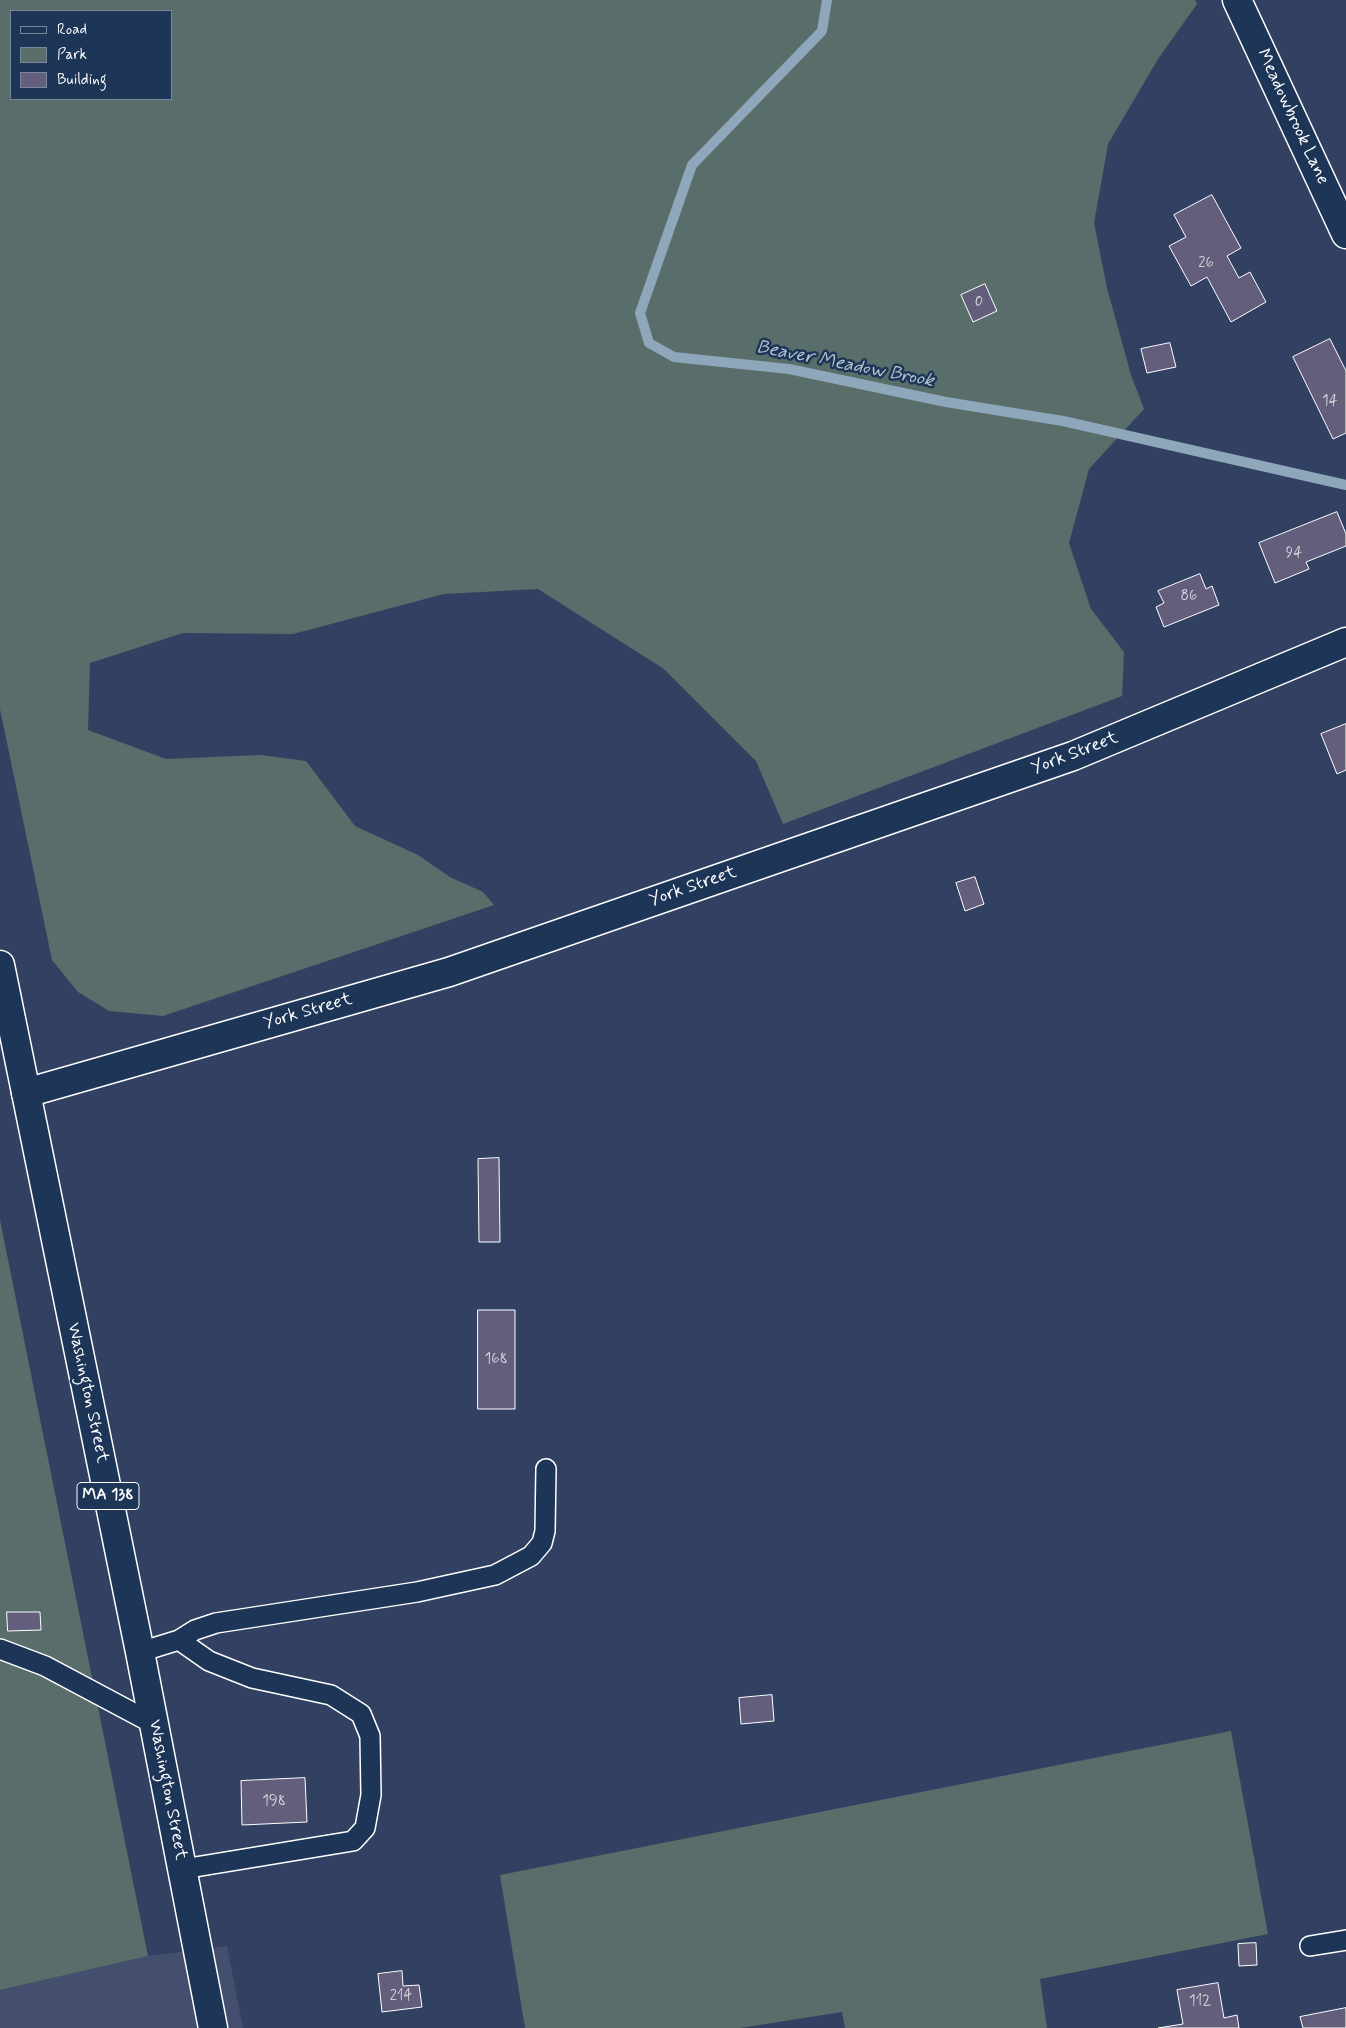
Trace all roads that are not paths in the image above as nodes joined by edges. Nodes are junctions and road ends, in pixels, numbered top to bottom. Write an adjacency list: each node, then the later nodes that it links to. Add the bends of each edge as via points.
1 (1237, 0): 2 (street, Meadowbrook Lane)
2 (1346, 234)
3 (1346, 642): 5 (street, York Street, via 1073,756 449,972)
4 (0, 965): 5 (street, Washington Street / MA 138)
5 (26, 1093): 9 (street, Washington Street / MA 138)
6 (546, 1469): 7 (lane, via 542,1543 530,1556 495,1575 417,1592 216,1623)
7 (179, 1640): 9 (lane); 11 (lane, via 209,1661 252,1678 331,1695 361,1714 370,1736 371,1795 365,1828 353,1840)
8 (0, 1649): 10 (lane, via 45,1666)
9 (140, 1652): 10 (street, Washington Street / MA 138)
10 (154, 1724): 11 (street, Washington Street / MA 138)
11 (183, 1869): 14 (street, Washington Street / MA 138)
12 (1346, 1940): 13 (lane)
13 (1310, 1946)
14 (213, 2028)

